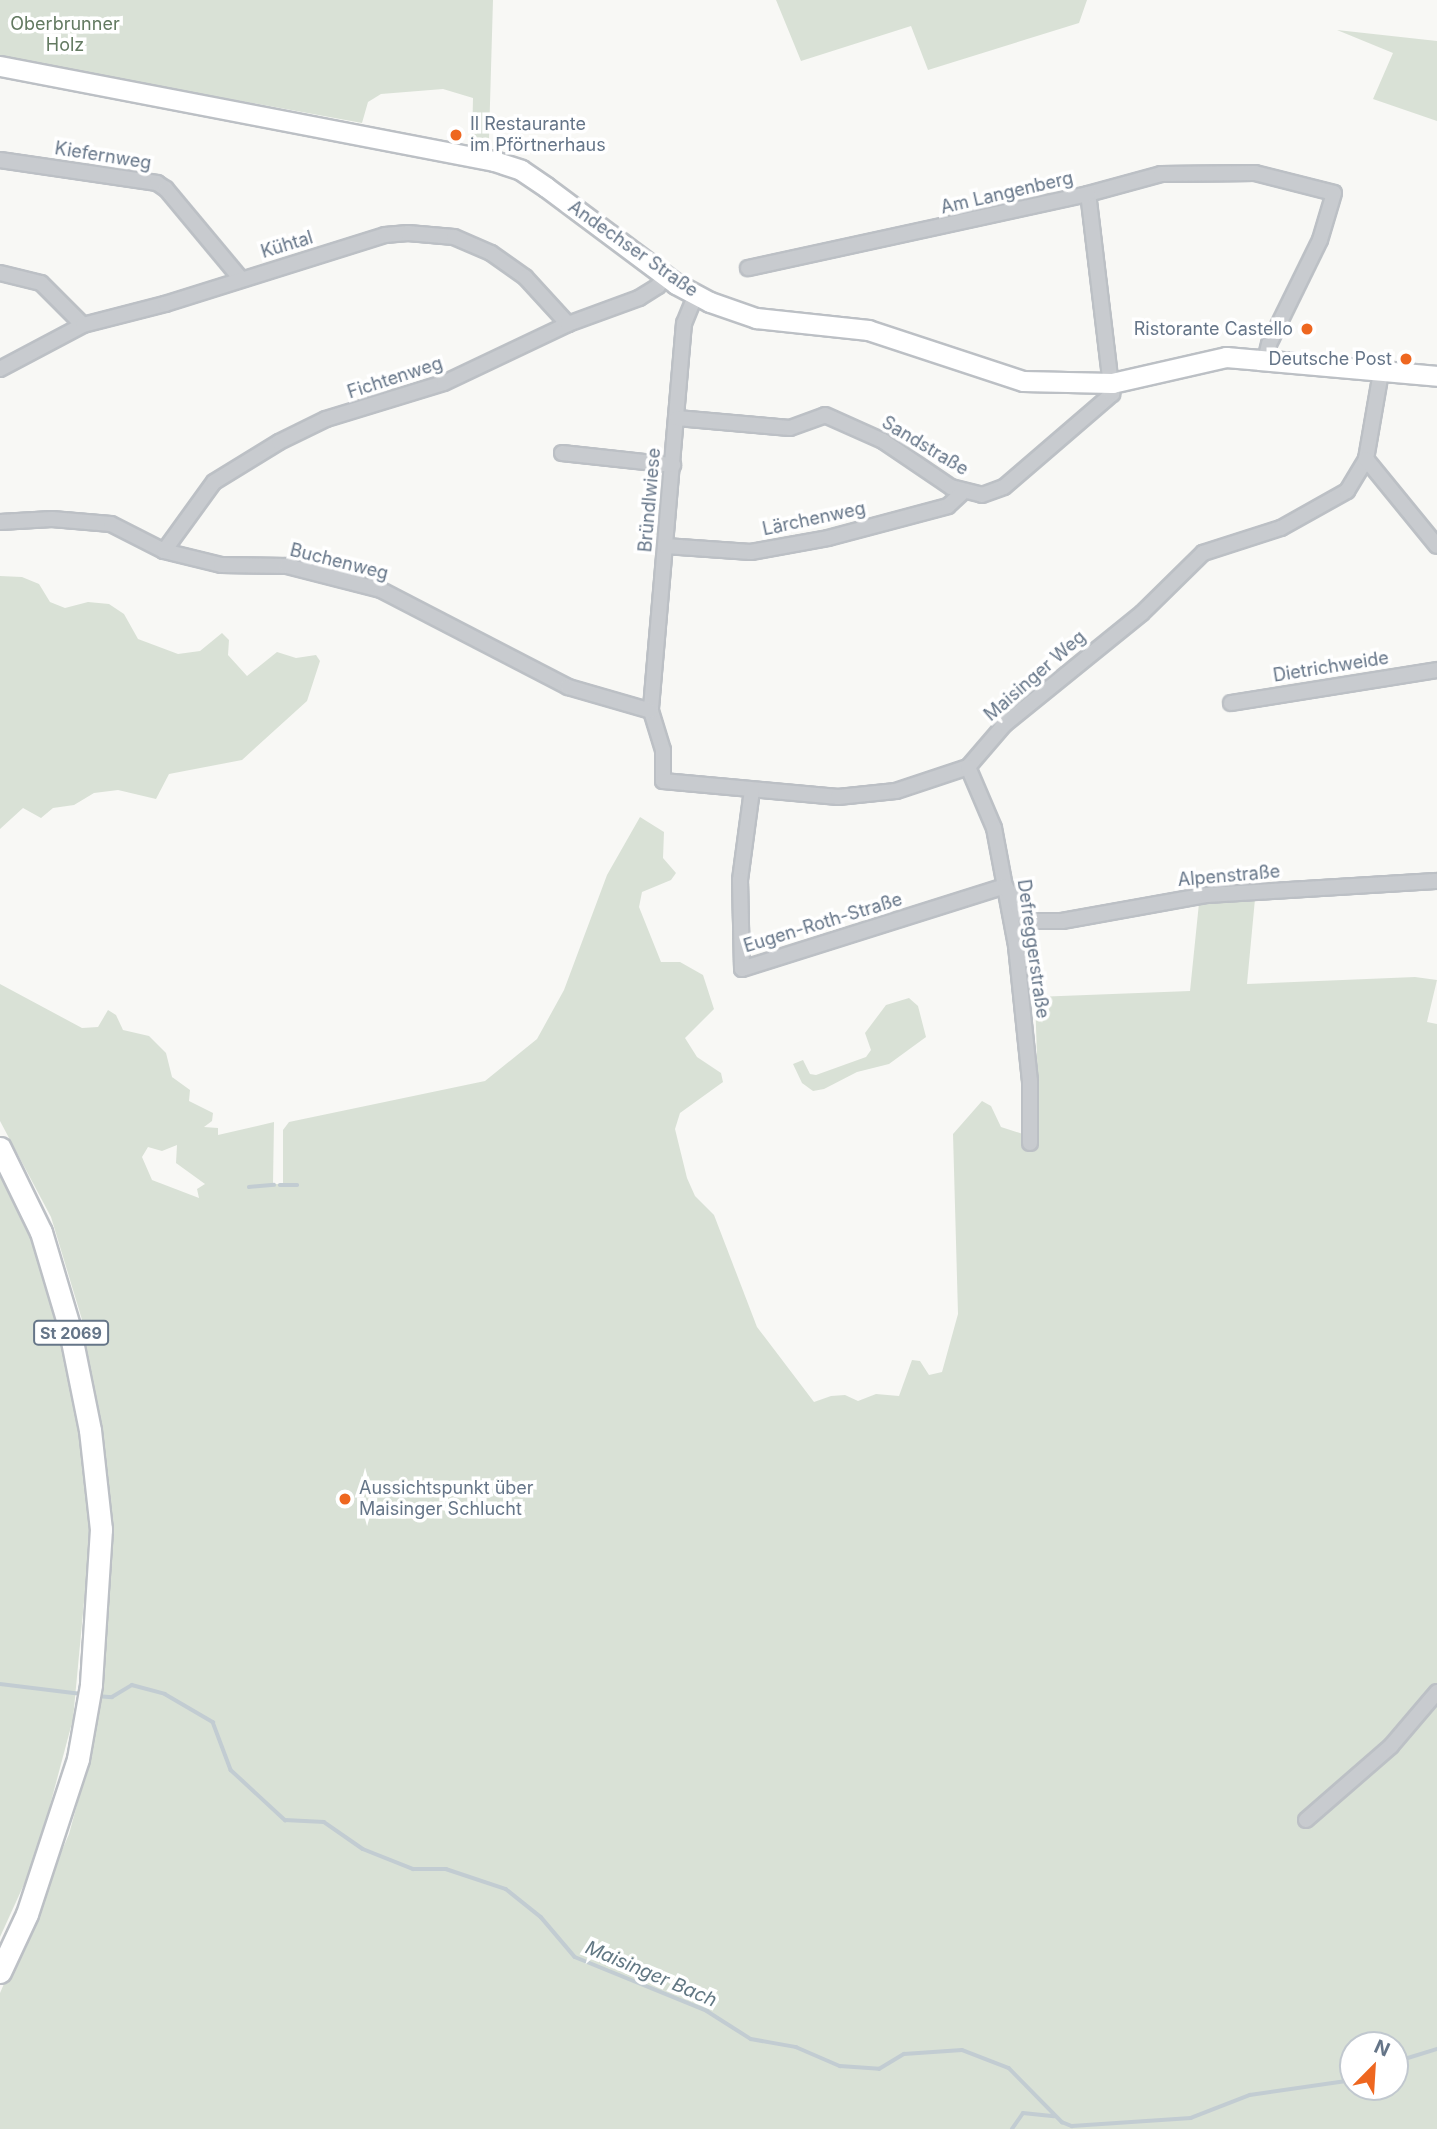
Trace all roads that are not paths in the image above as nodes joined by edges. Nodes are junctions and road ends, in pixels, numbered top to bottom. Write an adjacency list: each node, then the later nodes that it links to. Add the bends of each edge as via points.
1 (0, 66): 6 (street, Andechser Straße, via 494,161 521,170)
2 (0, 160): 7 (street, Kiefernweg, via 157,183)
3 (1088, 194): 4 (street, Am Langenberg); 11 (street, via 1161,174 1255,173 1334,193 1320,240); 15 (street, Am Langenberg)
4 (748, 268)
5 (0, 273): 10 (street, via 41,283)
6 (665, 276): 8 (street, Andechser Straße); 9 (street, Fichtenweg, via 639,298)
7 (241, 279): 9 (street, Kühtal, via 385,235 454,237 508,263); 10 (street, Kühtal)
8 (696, 294): 15 (street, Andechser Straße, via 756,318 868,330 1023,381); 16 (street, Bründlwiese, via 684,323)
9 (568, 324): 24 (street, Fichtenweg, via 444,383 326,419 279,442 214,482)
10 (83, 325): 12 (street, Kühtal)
11 (1265, 360): 13 (street, Andechser Straße); 15 (street, Andechser Straße, via 1226,357)
12 (0, 369)
13 (1381, 372): 14 (street, Andechser Straße); 18 (street, Maisinger Weg)
14 (1437, 376)
15 (1112, 383): 20 (street, Sandstraße, via 1109,400 1004,487 982,495)
16 (677, 418): 19 (street, Bründlwiese); 20 (street, Sandstraße, via 790,428 825,415 883,441)
17 (562, 453): 19 (street)
18 (1366, 458): 23 (street); 28 (street, Maisinger Weg, via 1347,491 1330,505 1280,528 1203,553 1142,613 1005,724)
19 (673, 465): 22 (street, Bründlwiese)
20 (963, 492): 22 (street, Lärchenweg, via 948,506 828,538 751,552)
21 (0, 522): 24 (street, Buchenweg, via 52,519 111,524)
22 (665, 546): 27 (street, Bründlwiese)
23 (1437, 547)
24 (164, 551): 27 (street, Buchenweg, via 221,565 287,566 381,590 568,687)
25 (1437, 670): 26 (street, Dietrichweide)
26 (1231, 703)
27 (651, 711): 29 (street, via 663,750 663,782)
28 (968, 767): 29 (street, via 896,791 838,797); 31 (street, Defreggerstraße, via 994,828)
29 (752, 790): 31 (street, Eugen-Roth-Straße, via 740,880 742,969)
30 (1437, 881): 31 (street, Alpenstraße, via 1206,895 1062,921 1027,921)
31 (1005, 886): 32 (street, Defreggerstraße, via 1026,1031)
32 (1030, 1143)
33 (0, 1148): 36 (main road, St 2069, via 41,1232 69,1326 90,1430 101,1529 98,1613 85,1727 62,1818)
34 (1437, 1692): 35 (street, via 1391,1746)
35 (1306, 1819)
36 (0, 1972)

